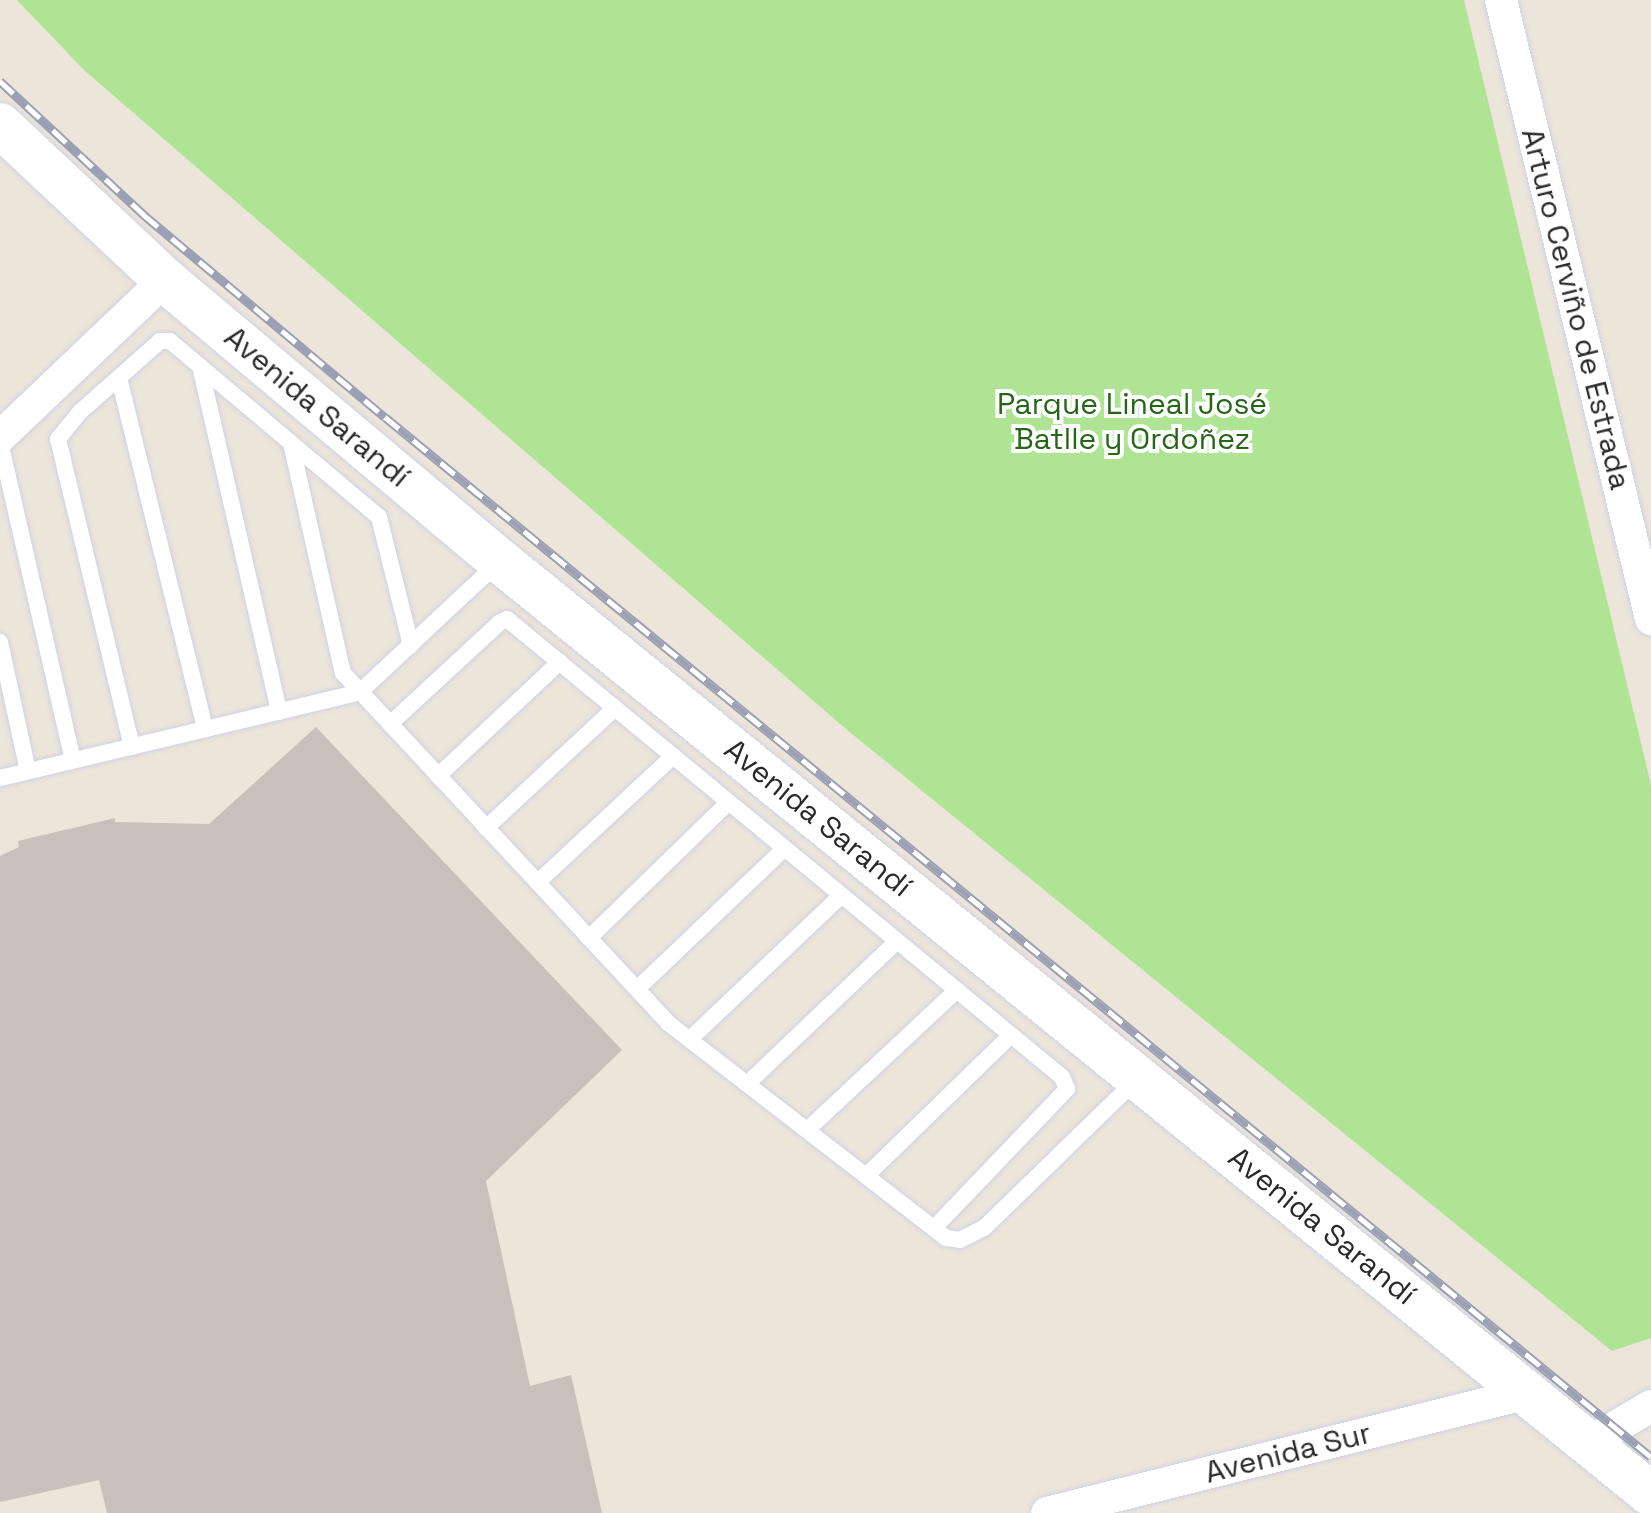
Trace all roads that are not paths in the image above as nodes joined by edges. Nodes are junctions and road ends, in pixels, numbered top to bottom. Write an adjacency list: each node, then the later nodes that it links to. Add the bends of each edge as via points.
1 (1501, 0): 9 (street, Arturo Cerviño de Estrada)
2 (0, 125): 3 (street, Avenida Sarandí)
3 (165, 280): 6 (street); 8 (street, Avenida Sarandí)
4 (200, 366): 5 (lane, via 170,341 160,341); 7 (lane); 15 (lane)
5 (119, 378): 17 (lane); 18 (lane, via 58,439)
6 (0, 440): 20 (lane)
7 (291, 443): 11 (lane, via 379,517); 13 (lane, via 343,673)
8 (500, 561): 11 (lane); 35 (street, Avenida Sarandí)
9 (1651, 619)
10 (0, 642): 21 (lane)
11 (411, 645): 13 (lane)
12 (560, 662): 14 (lane); 16 (lane, via 507,619); 22 (lane)
13 (360, 692): 15 (lane); 16 (lane)
14 (615, 708): 19 (lane); 25 (lane)
15 (279, 712): 17 (lane)
16 (390, 724): 22 (lane)
17 (205, 729): 18 (lane)
18 (132, 747): 20 (lane)
19 (673, 756): 24 (lane); 27 (lane)
20 (73, 761): 21 (lane)
21 (28, 771): 23 (lane)
22 (438, 776): 25 (lane)
23 (0, 778)
24 (729, 802): 26 (lane); 29 (lane)
25 (486, 828): 27 (lane)
26 (785, 848): 28 (lane); 31 (lane)
27 (538, 882): 29 (lane)
28 (842, 895): 30 (lane); 34 (lane)
29 (589, 938): 31 (lane)
30 (897, 941): 32 (lane); 36 (lane)
31 (637, 989): 34 (lane)
32 (957, 990): 33 (lane); 37 (lane)
33 (1011, 1035): 38 (lane); 39 (lane, via 1062,1077 1067,1089)
34 (690, 1039): 36 (lane)
35 (1139, 1078): 39 (lane, via 984,1228 960,1240 946,1238); 40 (street, Avenida Sarandí)
36 (747, 1084): 37 (lane)
37 (807, 1130): 38 (lane)
38 (866, 1176): 39 (lane)
39 (934, 1228)
40 (1530, 1393): 42 (street, Avenida Sarandí); 44 (street, Avenida Sur)
41 (1651, 1406): 42 (street)
42 (1590, 1442): 43 (street, Avenida Sarandí)
43 (1651, 1494)
44 (1047, 1513)

